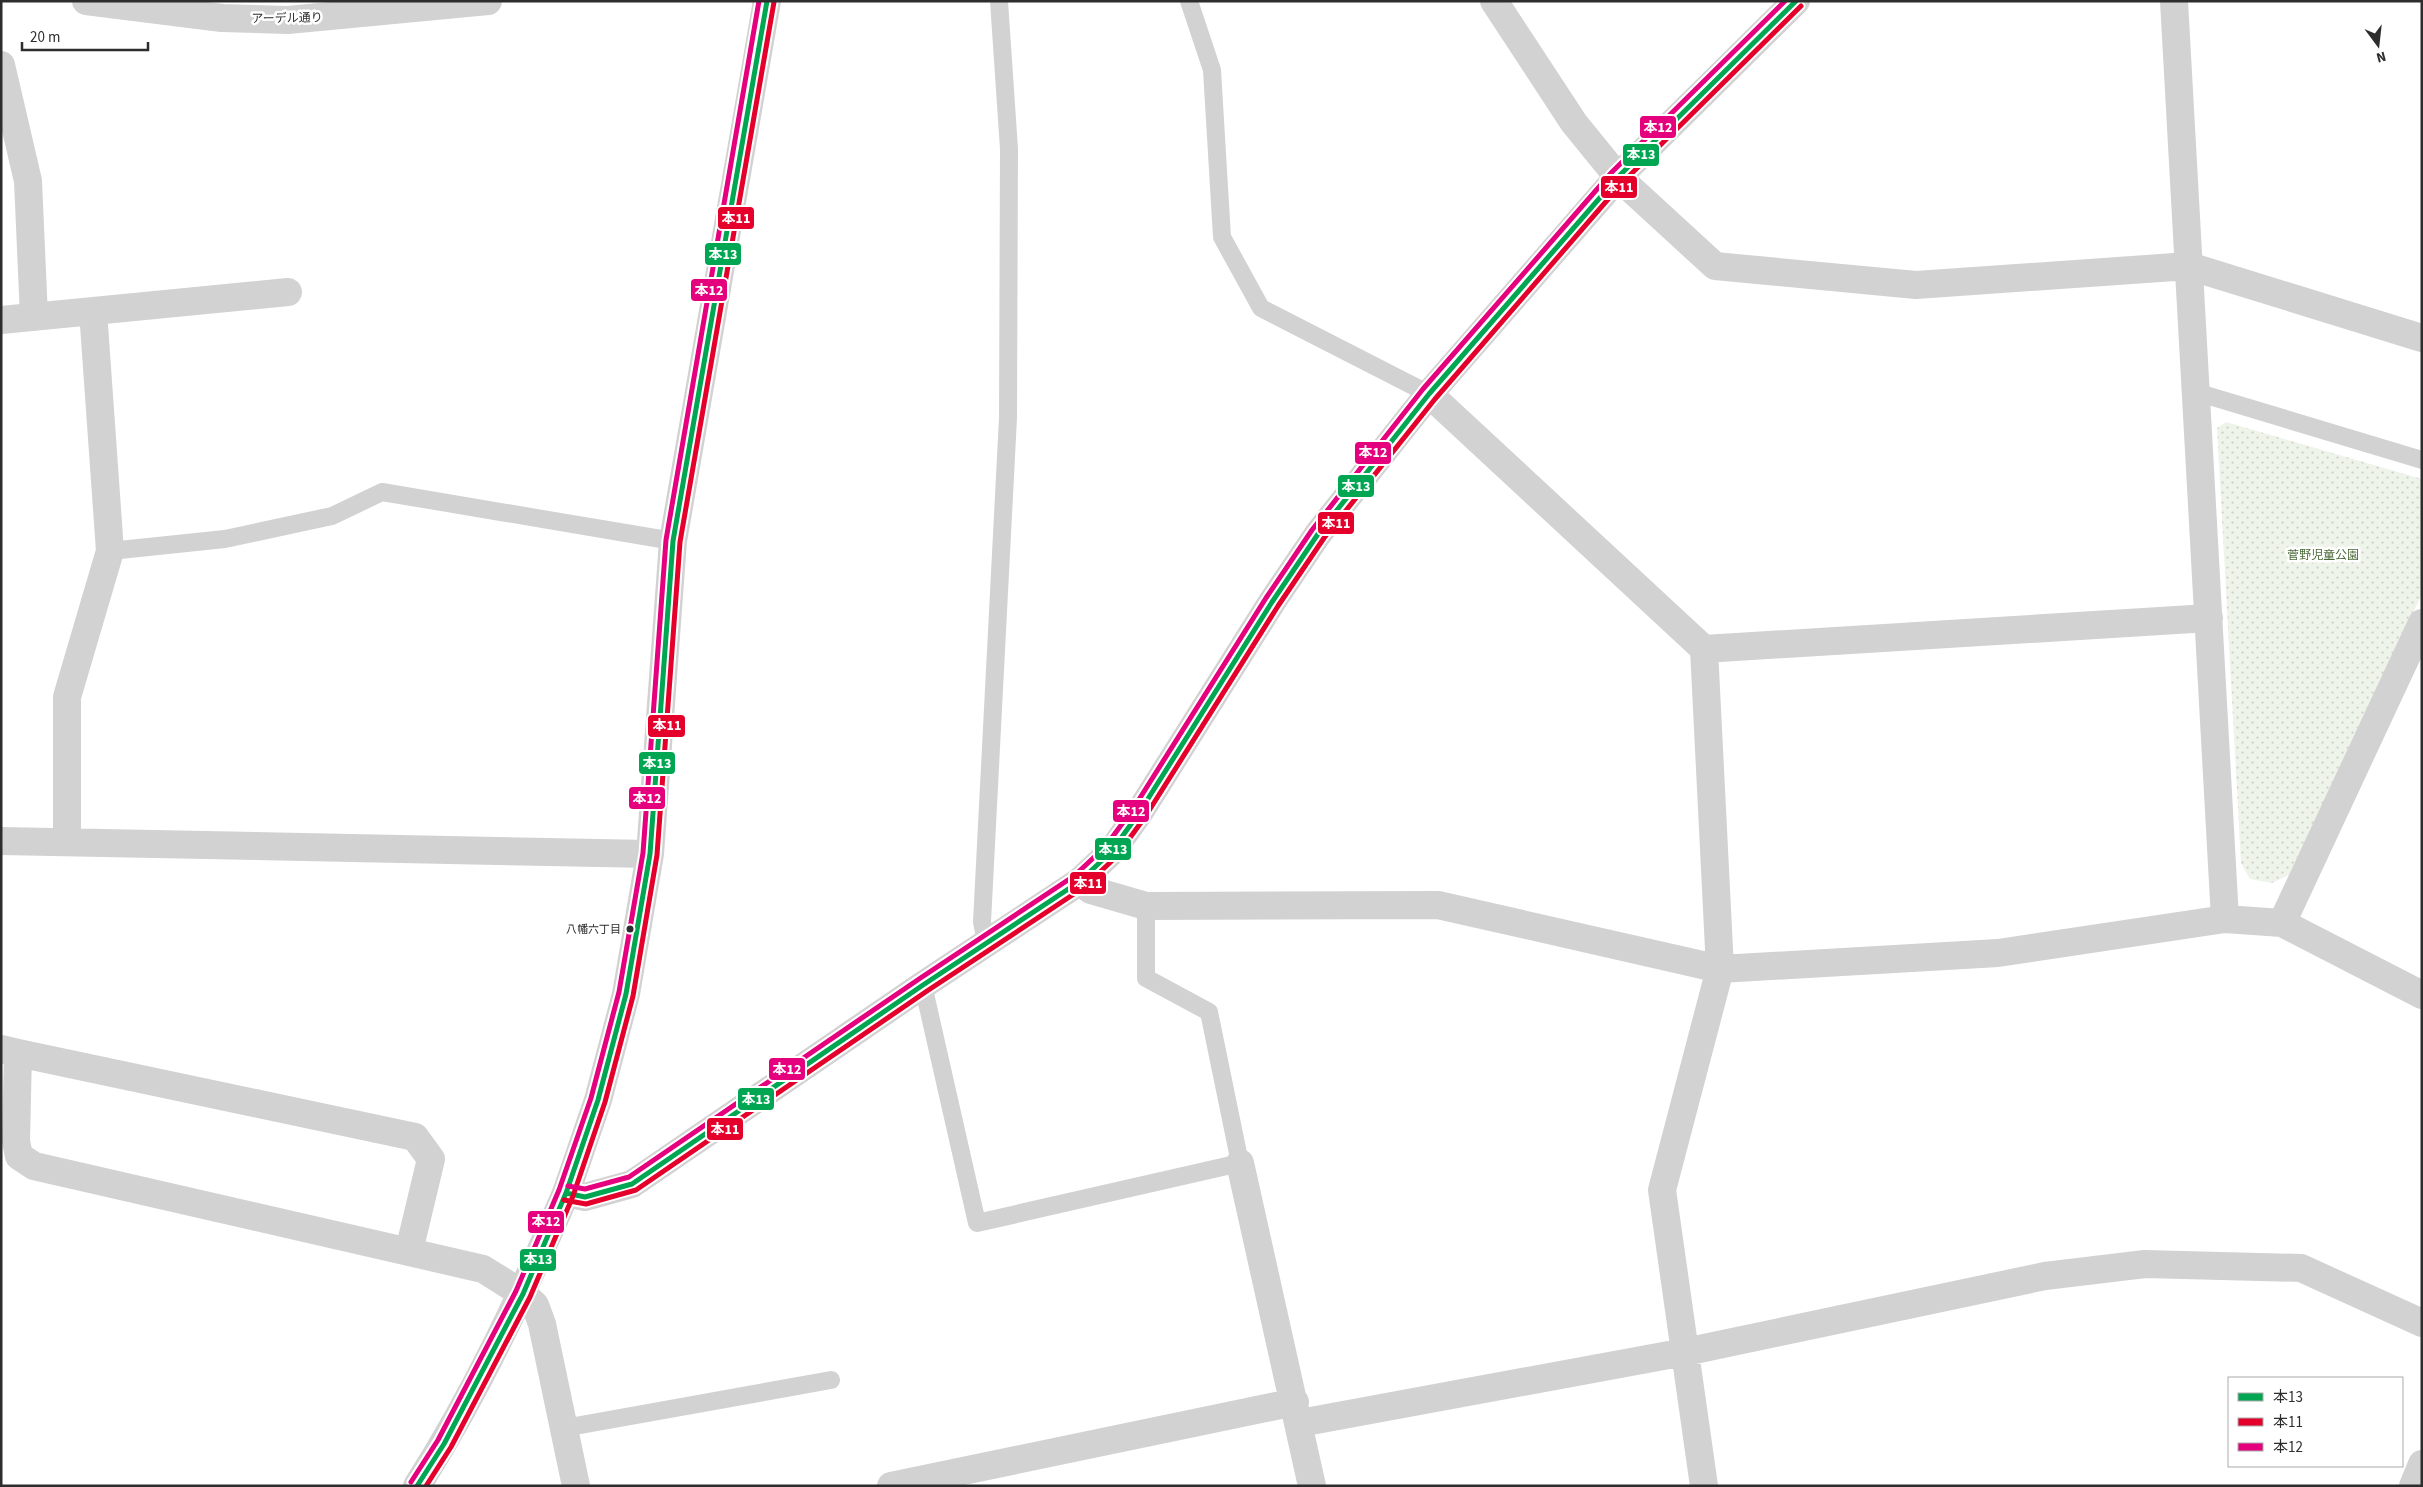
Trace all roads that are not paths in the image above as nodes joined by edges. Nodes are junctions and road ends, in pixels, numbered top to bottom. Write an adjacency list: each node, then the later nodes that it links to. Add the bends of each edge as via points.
1 (86, 1): 2 (street, アーデル通り, via 222,18 288,20)
2 (488, 1)
3 (767, 1): 20 (street)
4 (999, 1): 32 (lane, via 1009,149 1008,418 982,922)
5 (1189, 1): 18 (lane, via 1212,70 1222,237 1261,308)
6 (1494, 1): 10 (street, via 1574,123)
7 (1796, 1): 10 (street)
8 (2174, 1): 11 (street)
9 (1, 65): 14 (street, via 28,181)
10 (1618, 177): 11 (street, via 1715,266 1916,285); 18 (street)
11 (2189, 266): 16 (street); 17 (street)
12 (288, 292): 13 (street)
13 (93, 311): 14 (street); 21 (street)
14 (34, 316): 15 (street)
15 (1, 320)
16 (2422, 338)
17 (2196, 392): 19 (lane); 22 (street)
18 (1429, 394): 24 (street); 28 (street, via 1318,534 1134,821 1111,852)
19 (2422, 460)
20 (673, 540): 21 (lane, via 382,492 324,518 224,539); 27 (street)
21 (110, 551): 26 (street, via 66,697)
22 (2209, 618): 24 (street); 30 (street)
23 (2422, 623): 31 (street)
24 (1704, 649): 33 (street)
25 (1, 841): 26 (street)
26 (67, 842): 27 (street)
27 (650, 854): 38 (street, via 626,994 598,1100)
28 (1079, 882): 29 (street, via 1092,890); 32 (street)
29 (1146, 906): 33 (street, via 1438,905); 37 (lane, via 1146,978 1209,1012)
30 (2226, 919): 31 (street); 33 (street, via 1998,953)
31 (2282, 923): 35 (street)
32 (986, 942): 34 (street)
33 (1720, 969): 42 (street, via 1662,1190)
34 (923, 985): 37 (lane, via 977,1223); 38 (street, via 632,1184 585,1197)
35 (2422, 995)
36 (10, 1051): 39 (street, via 19,1156 34,1166); 39 (street, via 416,1137 431,1159)
37 (1240, 1163): 44 (street)
38 (566, 1193): 40 (street)
39 (409, 1251): 40 (street, via 483,1269)
40 (523, 1294): 45 (street, via 535,1306 542,1324); 47 (street, via 444,1444)
41 (2422, 1323): 42 (street, via 2301,1268 2145,1264 2045,1276)
42 (1685, 1352): 44 (street); 51 (street)
43 (831, 1380): 45 (lane)
44 (1297, 1412): 49 (street); 50 (street)
45 (564, 1428): 48 (street)
46 (2422, 1464): 52 (street)
47 (417, 1486)
48 (576, 1486)
49 (891, 1486)
50 (1312, 1486)
51 (1704, 1486)
52 (2413, 1486)

